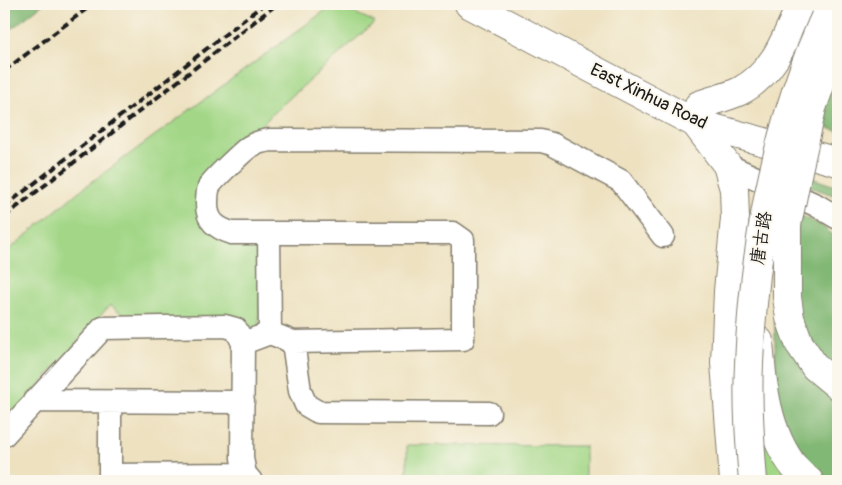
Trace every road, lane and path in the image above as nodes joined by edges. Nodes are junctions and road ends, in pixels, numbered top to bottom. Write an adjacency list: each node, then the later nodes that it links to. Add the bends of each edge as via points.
1 (469, 4): 6 (main road, East Xinhua Road)
2 (506, 4): 6 (main road, East Xinhua Road)
3 (801, 4): 6 (main road, via 779,54 764,75)
4 (830, 4): 13 (main road, 唐古路, bridge, via 796,95 776,165)
5 (838, 35): 17 (main road, bridge, via 812,108 787,225 787,297 798,343 815,367)
6 (697, 114): 7 (main road, East Xinhua Road, bridge); 8 (main road, East Xinhua Road, bridge); 9 (main road)
7 (838, 144)
8 (838, 162)
9 (727, 165): 10 (street); 25 (main road, via 734,189 735,218 725,363)
10 (838, 218)
11 (268, 233): 12 (street, via 232,233 219,229 207,213 210,186 249,147 260,142 541,141 621,182); 14 (street); 15 (street, via 453,233 463,240 463,339)
12 (663, 236)
13 (754, 285): 26 (main road, 唐古路, bridge, via 748,366); 27 (main road, via 761,371 769,413 785,452 794,467)
14 (270, 333): 15 (street); 16 (street)
15 (293, 342): 21 (street, via 300,391 306,405 318,412)
16 (244, 343): 18 (street, via 236,329 225,326 103,328); 20 (street)
17 (838, 386)
18 (34, 401): 19 (street); 22 (street)
19 (110, 402): 20 (street); 24 (street)
20 (242, 402): 23 (street, via 242,458)
21 (489, 414)
22 (4, 435)
23 (248, 477): 24 (street)
24 (110, 478)
25 (734, 481)
26 (753, 481)
27 (809, 481)

